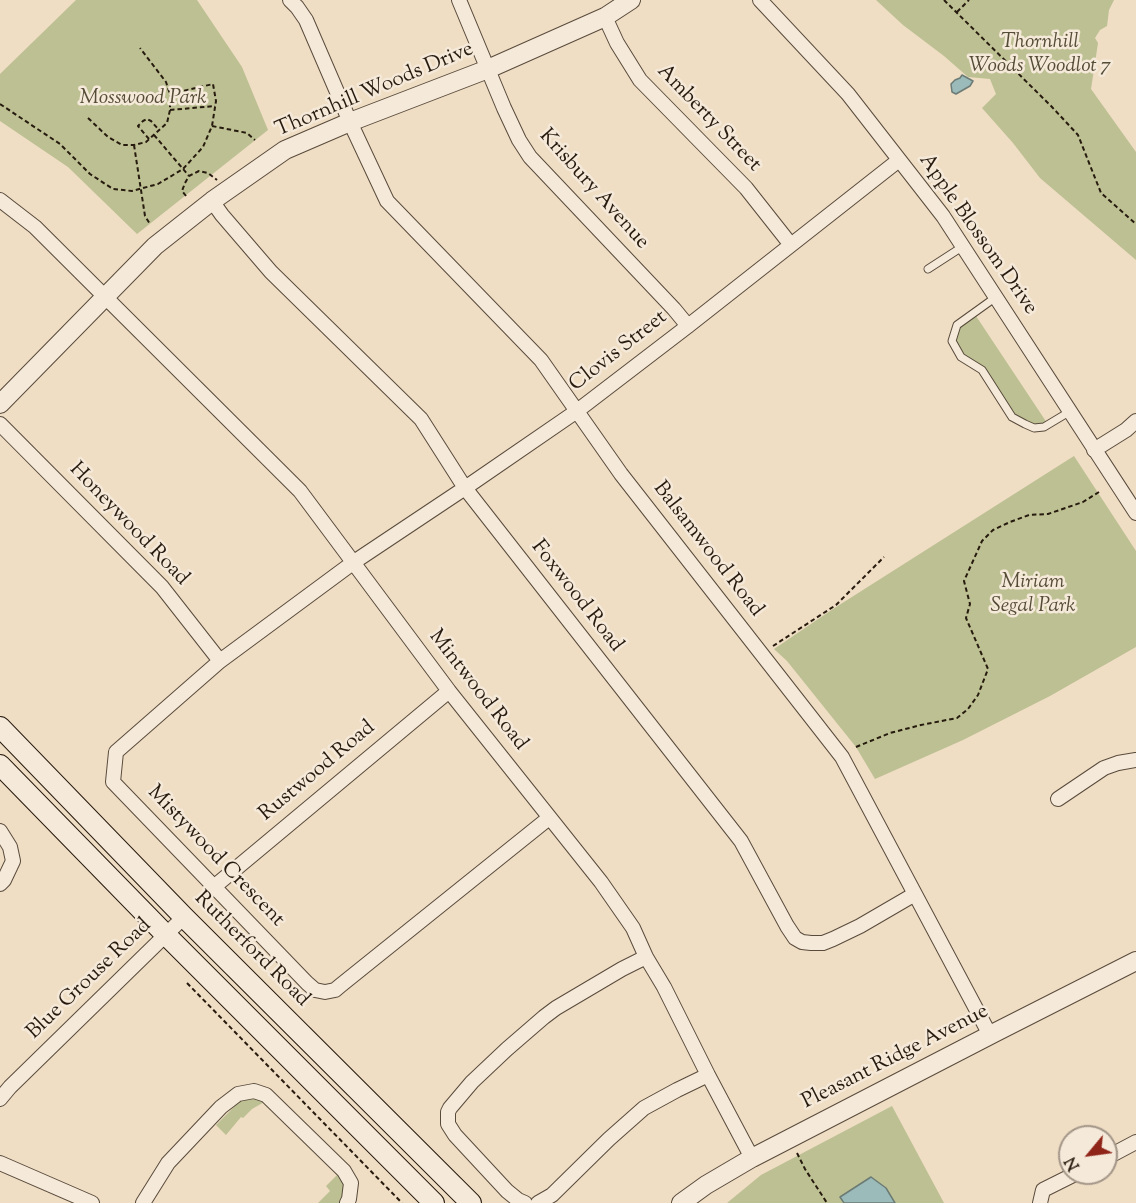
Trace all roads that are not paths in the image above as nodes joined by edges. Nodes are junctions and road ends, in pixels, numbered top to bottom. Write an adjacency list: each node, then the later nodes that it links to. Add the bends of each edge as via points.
1 (290, 0): 7 (street, Balsamwood Road, via 306,20)
2 (459, 0): 6 (street, Krisbury Avenue)
3 (631, 0): 5 (street, Thornhill Woods Drive)
4 (760, 0): 8 (street, Apple Blossom Drive, via 848,94)
5 (604, 16): 6 (street, Thornhill Woods Drive); 11 (street, Amberty Street, via 640,80 746,188)
6 (488, 69): 7 (street, Thornhill Woods Drive); 16 (street, Krisbury Avenue, via 530,158)
7 (350, 122): 10 (street, Thornhill Woods Drive, via 285,150); 18 (street, Balsamwood Road, via 387,201 542,360)
8 (899, 160): 11 (street, Clovis Street); 12 (street, Apple Blossom Drive)
9 (0, 200): 14 (street, Mintwood Road, via 35,227)
10 (212, 201): 14 (street, Thornhill Woods Drive, via 155,246); 23 (street, Foxwood Road, via 271,272 421,419)
11 (791, 245): 16 (street, Clovis Street)
12 (962, 247): 13 (lane); 15 (street, Apple Blossom Drive)
13 (928, 269)
14 (105, 296): 17 (street, Thornhill Woods Drive); 25 (street, Mintwood Road, via 300,491)
15 (996, 297): 19 (street, Apple Blossom Drive); 19 (lane, via 957,325 952,341 961,357 982,370 1012,417 1025,424 1044,427)
16 (688, 326): 18 (street, Clovis Street)
17 (0, 404)
18 (577, 411): 23 (street, Clovis Street); 36 (street, Balsamwood Road, via 621,474 843,756)
19 (1069, 411): 22 (street, Apple Blossom Drive)
20 (1136, 421): 22 (street)
21 (0, 424): 26 (street, Honeywood Road, via 162,587)
22 (1094, 450): 24 (street, Apple Blossom Drive)
23 (465, 488): 25 (street, Clovis Street); 36 (street, Foxwood Road, via 741,841 795,938 811,944 833,939)
24 (1136, 513)
25 (354, 562): 26 (street, Mistywood Crescent); 27 (street, Mintwood Road)
26 (220, 661): 35 (street, Mistywood Crescent, via 116,752 113,783)
27 (449, 691): 32 (street, Mintwood Road); 35 (street, Rustwood Road)
28 (0, 727): 37 (main road, Rutherford Road)
29 (1136, 759): 31 (street, via 1104,768)
30 (0, 765): 38 (main road)
31 (1058, 799)
32 (549, 818): 35 (street, Mistywood Crescent, via 335,990 315,990); 39 (street, Mintwood Road, via 633,927)
33 (0, 831): 34 (street, via 13,861)
34 (0, 884)
35 (215, 886)
36 (915, 894): 41 (street, Balsamwood Road)
37 (184, 917): 38 (street, Blue Grouse Road); 53 (main road, Rutherford Road)
38 (166, 935): 43 (street, Blue Grouse Road); 52 (main road)
39 (646, 957): 42 (street, Mintwood Road); 54 (street, via 544,1017 507,1048 448,1112 448,1124 455,1136 507,1191)
40 (1136, 961): 41 (street, Pleasant Ridge Avenue)
41 (990, 1035): 46 (street, Pleasant Ridge Avenue)
42 (708, 1075): 46 (street, Mintwood Road); 55 (street, via 644,1108 556,1192)
43 (0, 1099)
44 (1136, 1142): 45 (street)
45 (1118, 1152)
46 (752, 1158): 56 (street, Pleasant Ridge Avenue)
47 (0, 1163): 49 (street)
48 (1058, 1183): 57 (street, via 1044,1190)
49 (92, 1203)
50 (142, 1203): 51 (street, via 168,1163 221,1107 238,1094 254,1091 266,1095 344,1171 351,1183)
51 (346, 1203)
52 (434, 1203)
53 (471, 1203)
54 (525, 1203)
55 (538, 1203)
56 (681, 1203)
57 (1040, 1203)

